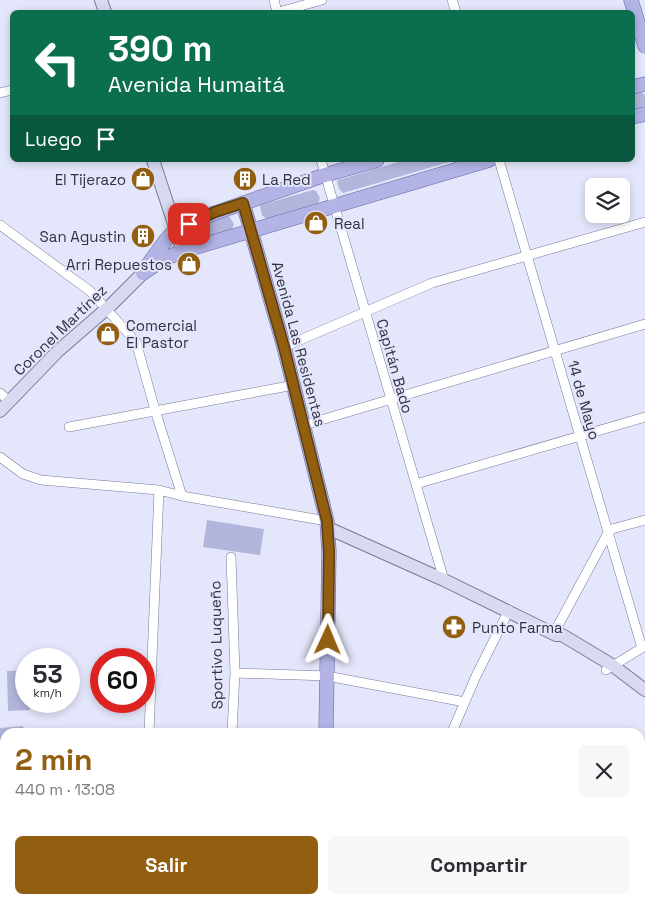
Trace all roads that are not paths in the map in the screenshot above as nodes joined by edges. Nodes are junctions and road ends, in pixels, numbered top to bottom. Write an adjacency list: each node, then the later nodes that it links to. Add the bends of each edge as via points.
1 (322, 0): 2 (street)
2 (285, 10)
3 (635, 13): 4 (main road)
4 (645, 46)
5 (154, 162): 15 (street)
6 (322, 162): 10 (street, Capitán Bado)
7 (370, 162): 10 (main road)
8 (482, 162): 12 (main road)
9 (500, 162): 18 (street, 14 de Mayo)
10 (325, 175): 11 (main road); 12 (street, Capitán Bado)
11 (243, 203): 15 (main road); 16 (main road, Avenida Las Residentas)
12 (334, 206): 16 (main road); 21 (street, Capitán Bado)
13 (645, 222): 18 (street)
14 (0, 225): 20 (street, via 90,291)
15 (176, 230): 17 (street); 19 (main road, via 151,258)
16 (252, 232): 17 (main road); 23 (main road, Avenida Las Residentas)
17 (183, 251): 19 (main road)
18 (527, 256): 21 (street, via 432,283); 24 (street, 14 de Mayo)
19 (143, 273): 20 (street, Coronel Martínez)
20 (105, 309): 26 (street, Coronel Martínez); 28 (street, via 136,342)
21 (365, 311): 23 (street); 27 (street, Capitán Bado)
22 (645, 324): 24 (street)
23 (284, 347): 25 (main road, Avenida Las Residentas)
24 (555, 350): 27 (street); 33 (street, 14 de Mayo)
25 (294, 385): 28 (street); 31 (main road, Avenida Las Residentas)
26 (5, 397): 29 (street, Coronel Martínez)
27 (391, 399): 31 (street); 35 (street, Capitán Bado)
28 (155, 410): 32 (street); 37 (street)
29 (0, 411)
30 (645, 417): 33 (street)
31 (304, 425): 39 (main road, Avenida Las Residentas)
32 (70, 426)
33 (580, 436): 35 (street); 40 (street, 14 de Mayo)
34 (0, 457): 36 (street, via 23,474 41,480)
35 (416, 484): 42 (street, Capitán Bado)
36 (159, 490): 37 (street); 52 (street)
37 (182, 496): 39 (street)
38 (645, 520): 40 (street)
39 (328, 525): 42 (street); 48 (main road, Avenida Las Residentas)
40 (608, 533): 44 (street); 45 (street, 14 de Mayo)
41 (231, 557): 47 (street, Sportivo Luqueño)
42 (444, 580): 43 (street)
43 (509, 610): 44 (street); 51 (street)
44 (555, 634): 46 (street, via 559,641)
45 (643, 647): 46 (street)
46 (609, 668): 49 (street); 50 (street)
47 (235, 674): 48 (street); 53 (street, Sportivo Luqueño)
48 (327, 676): 51 (street); 54 (main road, Avenida Las Residentas)
49 (645, 690)
50 (645, 698)
51 (465, 702): 55 (street)
52 (150, 728)
53 (232, 728)
54 (326, 728)
55 (454, 728)

